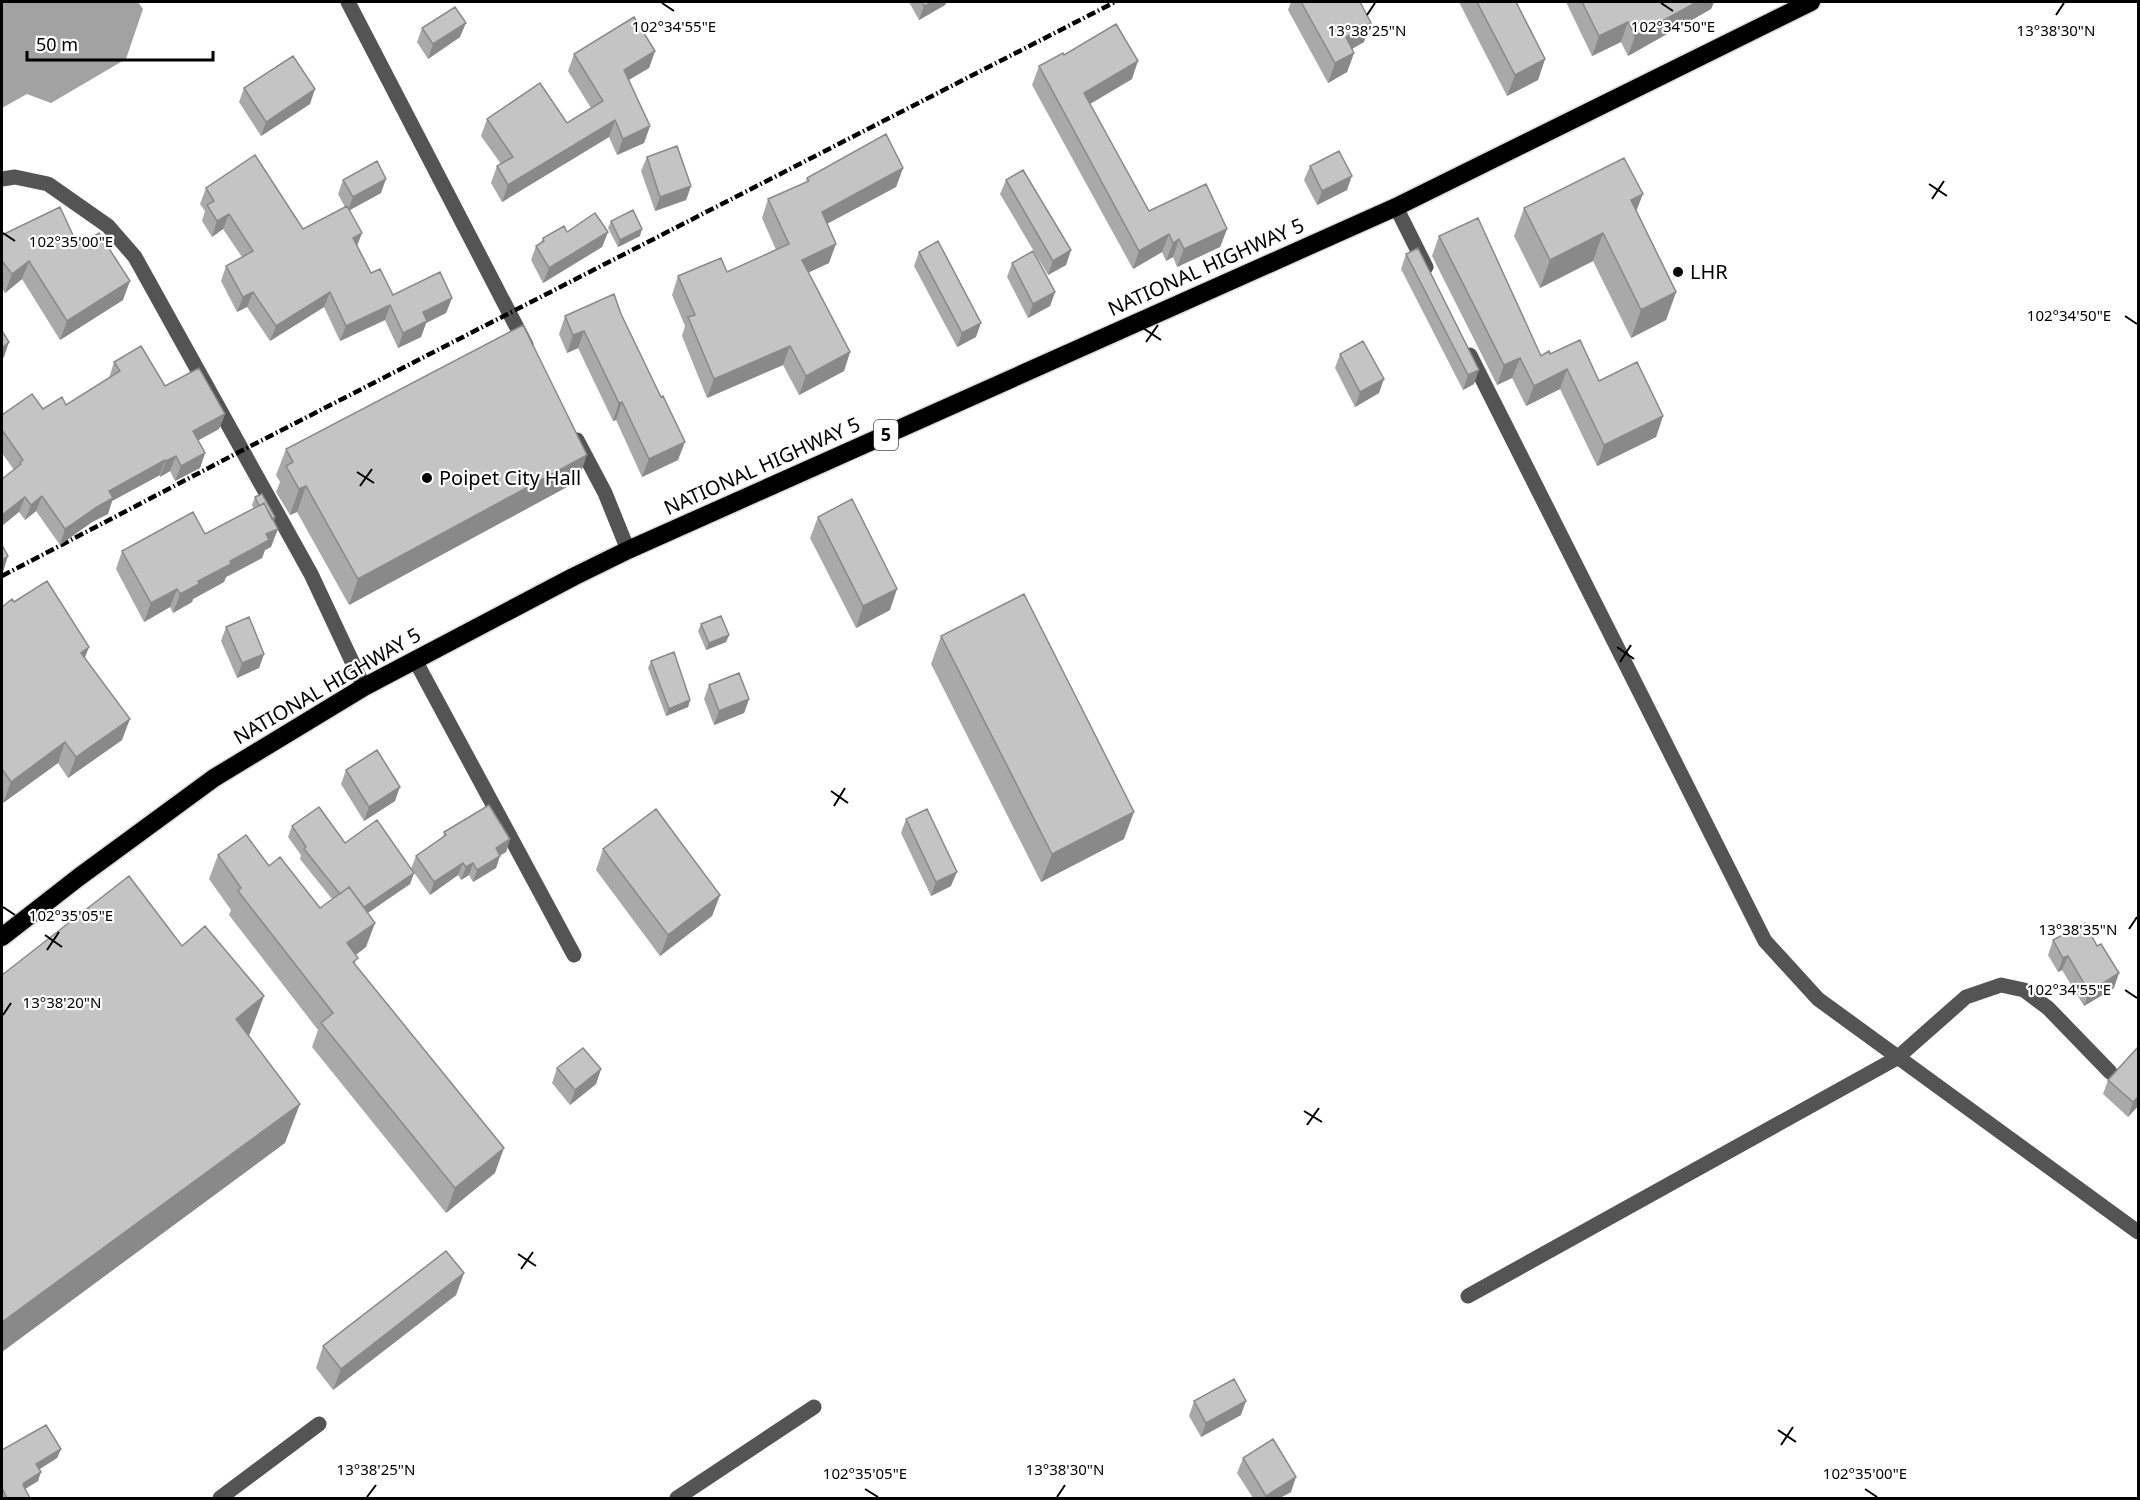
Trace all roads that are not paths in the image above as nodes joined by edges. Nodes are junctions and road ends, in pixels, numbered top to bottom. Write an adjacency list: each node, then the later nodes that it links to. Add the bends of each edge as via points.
1 (348, 2): 7 (street)
2 (1811, 2): 4 (highway, NATIONAL HIGHWAY 5 / 5)
3 (2, 179): 11 (street, via 15,177 48,184 108,226 135,257 311,574)
4 (1396, 207): 5 (street); 9 (highway, NATIONAL HIGHWAY 5 / 5)
5 (1433, 281)
6 (1465, 344): 14 (street, via 1765,941 1818,999)
7 (532, 355)
8 (571, 429): 9 (street, via 604,493)
9 (627, 550): 10 (highway, NATIONAL HIGHWAY 5 / 5)
10 (416, 660): 11 (highway, NATIONAL HIGHWAY 5 / 5); 13 (street)
11 (364, 687): 12 (highway, NATIONAL HIGHWAY 5 / 5, via 214,778)
12 (2, 937)
13 (574, 955)
14 (1897, 1058): 15 (street, via 1966,997 2001,986 2024,990 2048,1008); 16 (street); 17 (street)
15 (2110, 1072)
16 (2139, 1232)
17 (1468, 1296)
18 (814, 1407): 21 (street)
19 (319, 1424): 20 (street)
20 (220, 1498)
21 (676, 1498)

